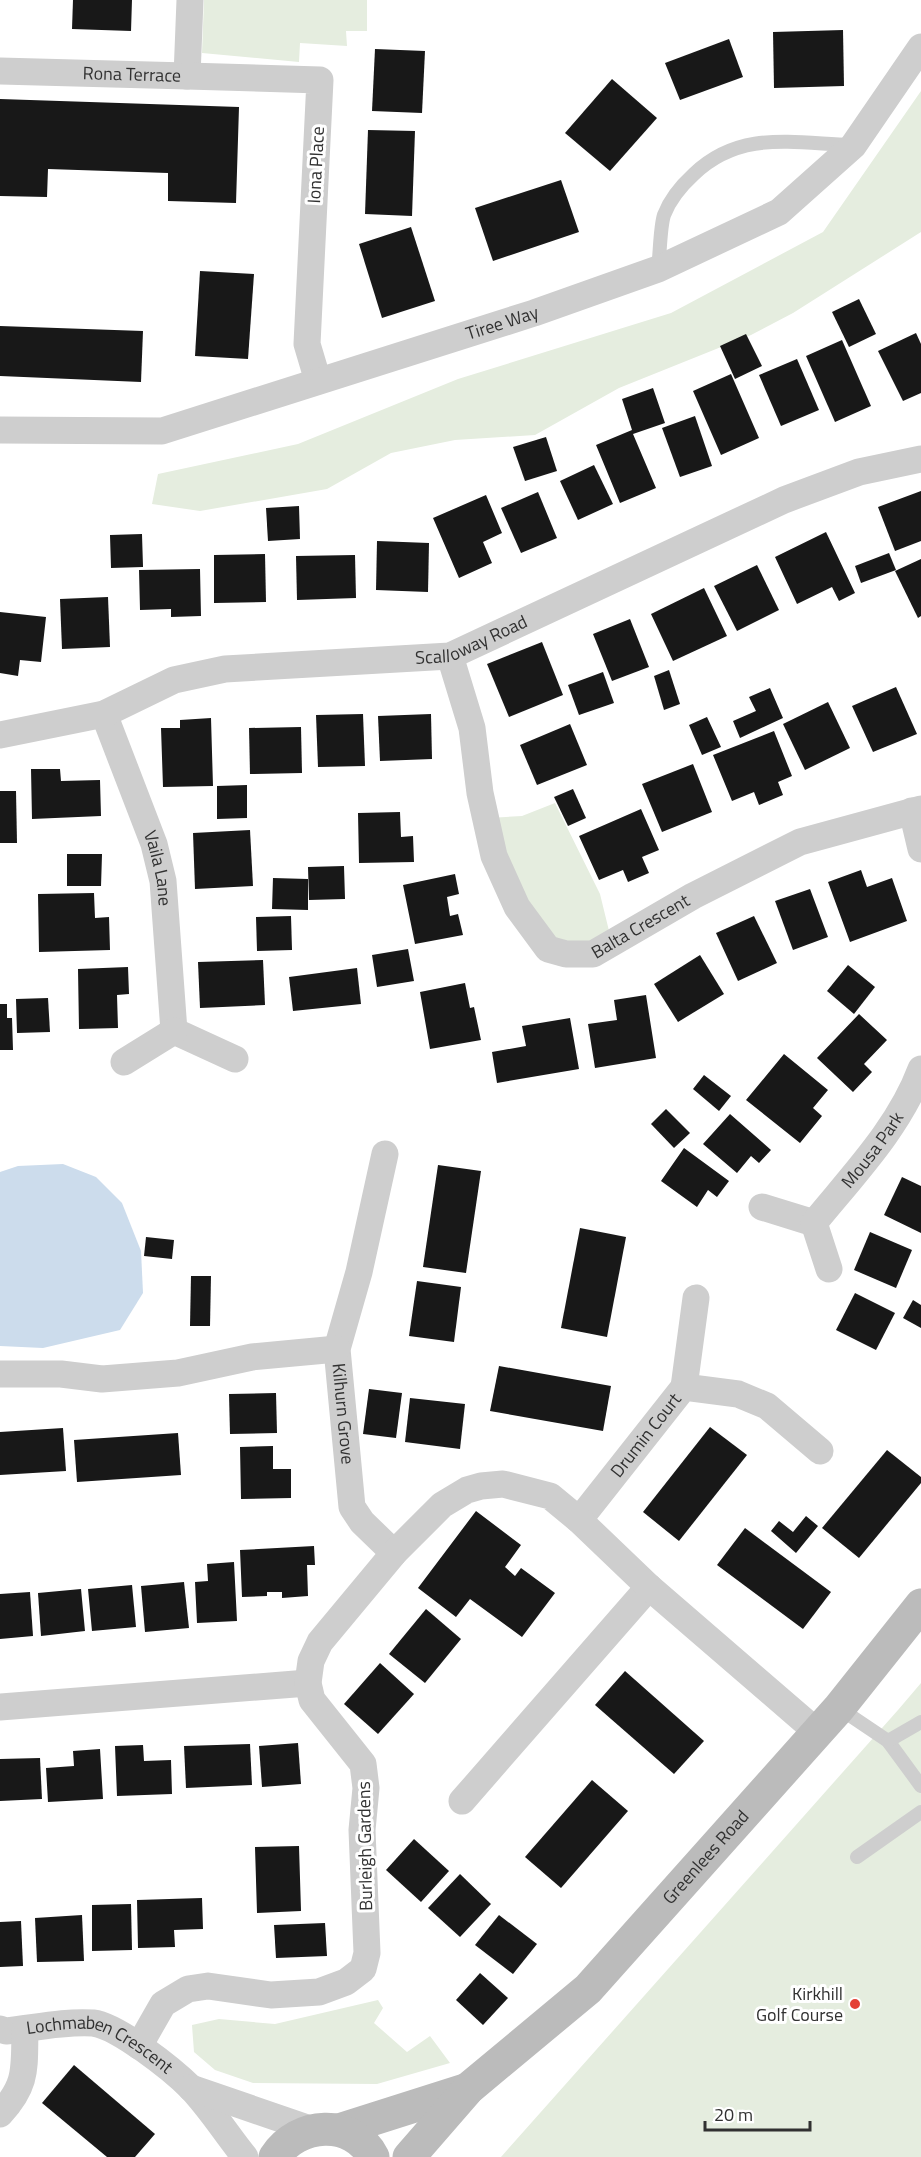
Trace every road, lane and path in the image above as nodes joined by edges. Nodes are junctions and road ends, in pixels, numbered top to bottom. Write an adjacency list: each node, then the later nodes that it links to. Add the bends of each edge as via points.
1 (190, 0): 4 (street, Rona Terrace)
2 (921, 47): 5 (street, Tiree Way)
3 (0, 71): 4 (street, Rona Terrace)
4 (187, 76): 7 (street, Iona Place, via 320,80 307,344)
5 (853, 146): 6 (street, Tiree Way, via 780,212); 6 (lane, via 766,141 734,147 707,161 681,186 664,215)
6 (658, 269): 7 (street, Tiree Way)
7 (318, 381): 8 (street, Tiree Way, via 162,431)
8 (0, 430)
9 (921, 459): 10 (street, Scalloway Road, via 859,472 784,500)
10 (450, 656): 11 (street, Scalloway Road, via 225,669 174,680); 13 (street, Balta Crescent, via 472,728 480,794 494,856 517,907 548,949 593,954 693,896 800,842)
11 (104, 714): 12 (street, Scalloway Road); 15 (street, Vaila Lane, via 163,881)
12 (0, 735)
13 (917, 810): 14 (street)
14 (921, 849)
15 (174, 1031): 16 (street); 17 (street)
16 (236, 1059)
17 (124, 1062)
18 (921, 1069): 21 (street, Mousa Park, via 911,1095 880,1142)
19 (385, 1154): 24 (street, Kilhurn Grove)
20 (762, 1207): 21 (street)
21 (814, 1223): 22 (street)
22 (829, 1269)
23 (696, 1298): 26 (street)
24 (337, 1349): 25 (street, via 252,1357 178,1373 102,1379); 29 (street, Kilhurn Grove, via 352,1507)
25 (0, 1374)
26 (684, 1387): 27 (street, Drumin Court, via 738,1394 767,1406); 28 (street, Drumin Court)
27 (820, 1451)
28 (579, 1520): 29 (street, via 550,1497 503,1484 481,1486 442,1505); 30 (street)
29 (394, 1553): 32 (street, via 320,1642 311,1661)
30 (649, 1587): 36 (street); 39 (street)
31 (921, 1605): 34 (main road, Greenlees Road)
32 (308, 1683): 33 (street); 43 (street, Burleigh Gardens, via 312,1700 363,1764 367,1953 363,1969 346,1982 320,1992 271,1995 208,1986 188,1989 163,2004)
33 (0, 1707)
34 (839, 1708): 36 (main road, Greenlees Road); 37 (lane)
35 (921, 1722): 37 (lane)
36 (817, 1732): 45 (main road, Greenlees Road, via 588,1989)
37 (888, 1741): 38 (lane)
38 (921, 1786)
39 (462, 1801)
40 (921, 1812): 41 (lane)
41 (858, 1857)
42 (12, 2029): 43 (street, Lochmaben Crescent, via 95,2024); 46 (street, via 24,2072 15,2097)
43 (139, 2046): 44 (street, Lochmaben Crescent)
44 (191, 2088): 47 (street, Lochmaben Crescent); 48 (street, Lochmaben Crescent)
45 (470, 2088): 47 (main road, Greenlees Road); 51 (main road, Greenlees Road)
46 (0, 2114)
47 (326, 2130): 49 (main road, Greenlees Road, via 295,2136); 50 (main road, via 356,2138)
48 (245, 2157)
49 (275, 2157)
50 (373, 2157)
51 (409, 2157)

